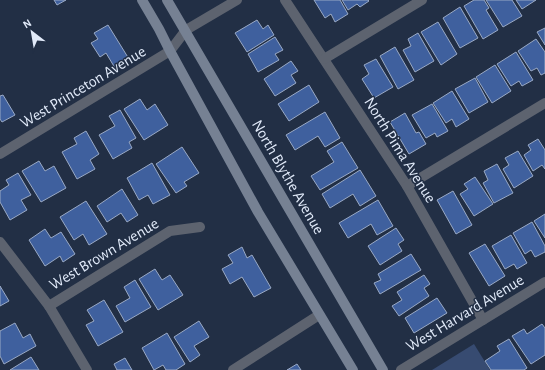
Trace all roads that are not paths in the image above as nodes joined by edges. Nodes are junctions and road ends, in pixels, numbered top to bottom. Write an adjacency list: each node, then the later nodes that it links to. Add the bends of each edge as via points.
1 (142, 0): 7 (street, via 160,29)
2 (167, 0): 6 (street, North Blythe Avenue)
3 (237, 0): 6 (street)
4 (285, 0): 8 (street, North Pima Avenue)
5 (422, 0): 8 (street)
6 (186, 30): 7 (street, West Princeton Avenue); 21 (street, North Blythe Avenue)
7 (170, 52): 10 (street, West Princeton Avenue); 16 (street, via 258,212)
8 (324, 59): 11 (street, North Pima Avenue)
9 (545, 103): 11 (street)
10 (0, 154)
11 (407, 186): 17 (street, North Pima Avenue)
12 (200, 227): 15 (street, West Brown Avenue, via 170,231)
13 (0, 242): 15 (street)
14 (545, 282): 17 (street, West Harvard Avenue)
15 (49, 306): 18 (street)
16 (319, 315): 19 (street); 20 (street)
17 (483, 320): 22 (street, West Harvard Avenue)
18 (87, 370)
19 (233, 370)
20 (353, 370)
21 (383, 370)
22 (401, 370)

